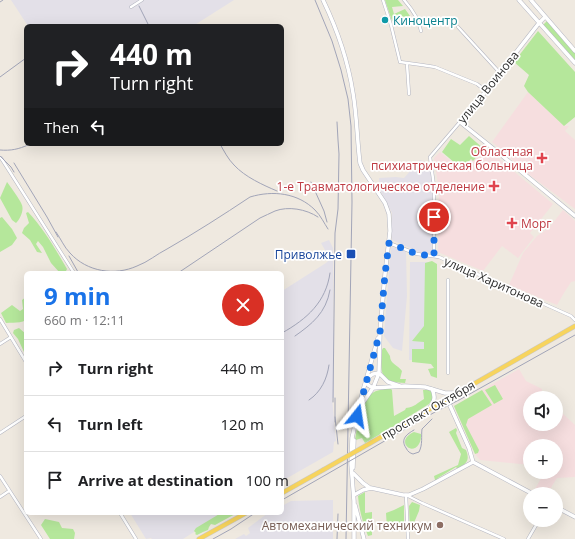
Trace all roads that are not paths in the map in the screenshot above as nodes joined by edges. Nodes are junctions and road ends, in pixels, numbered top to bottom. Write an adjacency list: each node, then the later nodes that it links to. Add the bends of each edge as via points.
1 (142, 0): 7 (street)
2 (323, 0): 21 (main road, via 336,28 351,78 360,163 385,203 390,223)
3 (383, 0): 14 (street, via 400,62)
4 (404, 0): 11 (street, via 418,20)
5 (519, 0): 9 (main road)
6 (531, 0): 8 (main road)
7 (131, 7)
8 (545, 17): 9 (main road, улица Воинова); 12 (main road)
9 (539, 22): 13 (main road); 15 (main road, улица Воинова)
10 (458, 28): 15 (street)
11 (421, 31)
12 (575, 50)
13 (575, 63)
14 (407, 64): 16 (street, via 435,67 477,84); 17 (street)
15 (500, 73): 16 (main road, улица Воинова)
16 (486, 91): 18 (main road, улица Воинова)
17 (409, 94)
18 (460, 122): 20 (main road); 22 (street, улица Воинова, via 430,157 434,186)
19 (0, 158): 23 (street)
20 (575, 216)
21 (389, 243): 22 (street, улица Харитонова, via 417,254); 28 (main road)
22 (434, 256): 26 (street, улица Харитонова)
23 (73, 271)
24 (448, 280): 33 (street)
25 (0, 319): 29 (street)
26 (575, 320)
27 (575, 326): 38 (main road, проспект Октября)
28 (380, 332): 32 (main road); 34 (main road)
29 (11, 337): 30 (street); 31 (street)
30 (0, 344)
31 (24, 359)
32 (379, 373): 34 (main road, via 368,376); 35 (main road, via 388,382); 36 (main road)
33 (448, 373)
34 (367, 379): 36 (main road, via 368,385); 40 (main road)
35 (405, 386): 36 (main road); 37 (main road)
36 (372, 388): 40 (main road)
37 (432, 389): 38 (main road); 41 (main road, via 435,398)
38 (457, 393): 39 (main road, проспект Октября)
39 (447, 399): 41 (main road, проспект Октября); 44 (main road)
40 (358, 410): 45 (main road, via 354,425)
41 (428, 410): 50 (main road, проспект Октября, bridge)
42 (24, 417): 43 (street)
43 (0, 433)
44 (474, 462): 48 (main road); 52 (main road, via 423,489)
45 (353, 473): 47 (main road); 51 (main road)
46 (0, 476): 49 (street)
47 (371, 488): 51 (main road); 52 (main road)
48 (523, 489)
49 (9, 491): 53 (street); 56 (street)
50 (284, 492)
51 (354, 495): 54 (main road)
52 (406, 495): 67 (street); 68 (street)
53 (0, 496)
54 (354, 501): 65 (main road); 66 (main road)
55 (563, 511): 60 (main road)
56 (24, 514)
57 (25, 515): 62 (street)
58 (121, 515): 63 (street)
59 (242, 515): 64 (main road)
60 (575, 517)
61 (535, 527): 69 (street)
62 (41, 539)
63 (136, 539)
64 (199, 539)
65 (354, 539)
66 (364, 539)
67 (408, 539)
68 (504, 539)
69 (528, 539)

